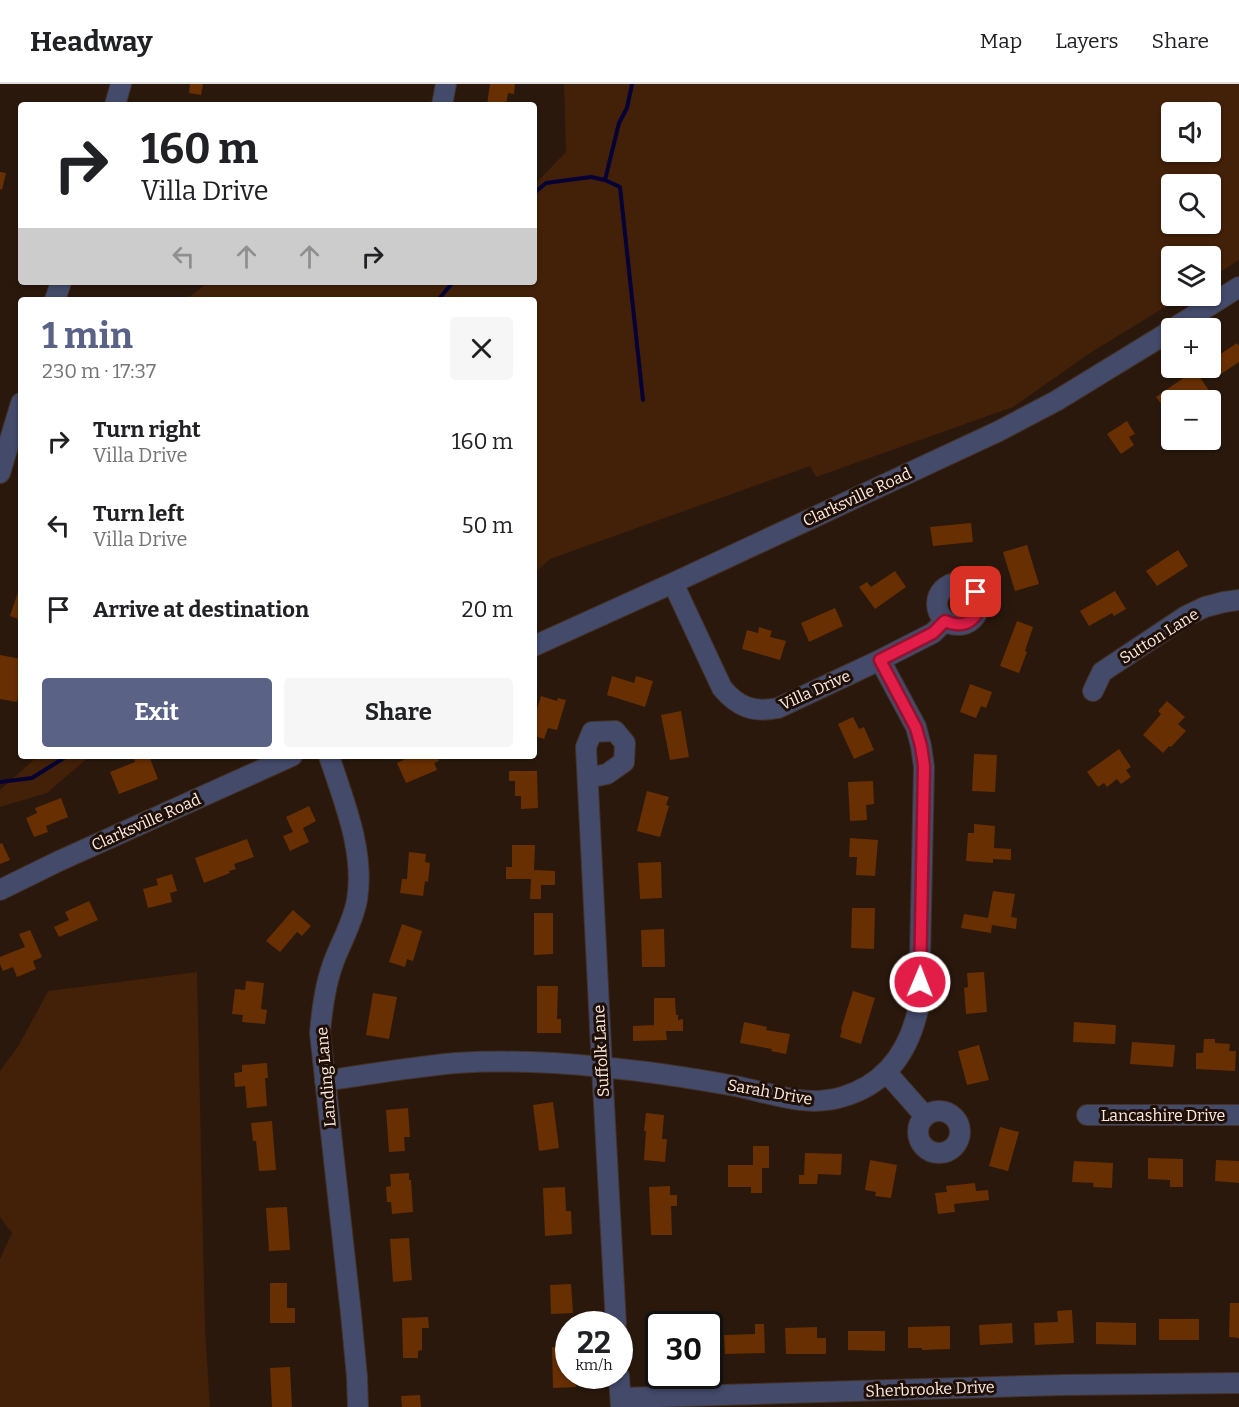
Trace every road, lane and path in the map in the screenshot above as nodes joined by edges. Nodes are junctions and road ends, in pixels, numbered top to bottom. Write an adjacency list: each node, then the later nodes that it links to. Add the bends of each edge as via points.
1 (121, 84): 2 (street)
2 (116, 102)
3 (1238, 288): 4 (street, Clarksville Road)
4 (1190, 318)
5 (1161, 336): 8 (street, Clarksville Road, via 999,431)
6 (18, 413): 7 (street)
7 (0, 473)
8 (673, 583): 11 (street, Clarksville Road); 12 (street, Villa Drive, via 722,688 741,705 753,709 778,708)
9 (1239, 600): 13 (street, Sutton Lane, via 1204,607 1186,616 1102,672)
10 (945, 621): 12 (street, Villa Drive, via 933,633)
11 (537, 645)
12 (880, 660): 19 (street, Sarah Drive, via 916,728 924,766 920,1005 908,1043)
13 (1093, 691)
14 (285, 759): 17 (street, Clarksville Road)
15 (330, 759): 20 (street, Landing Lane, via 354,838 359,879 351,923 334,961 322,1009 320,1033)
16 (588, 778): 16 (street, Suffolk Lane, via 586,747 592,732 615,731 625,743 624,762 607,774); 18 (street, Suffolk Lane)
17 (0, 890)
18 (602, 1067): 19 (street, Sarah Drive, via 712,1082 802,1101 842,1097 866,1087); 20 (street, Sarah Drive, via 458,1063); 24 (street, Suffolk Lane)
19 (885, 1072): 23 (street)
20 (326, 1081): 27 (street, Landing Lane)
21 (1086, 1115): 22 (street, Lancashire Drive)
22 (1239, 1115)
23 (925, 1116)
24 (615, 1311)
25 (1239, 1383): 26 (street, Sherbrooke Drive, via 1062,1385)
26 (621, 1402)
27 (358, 1407)

